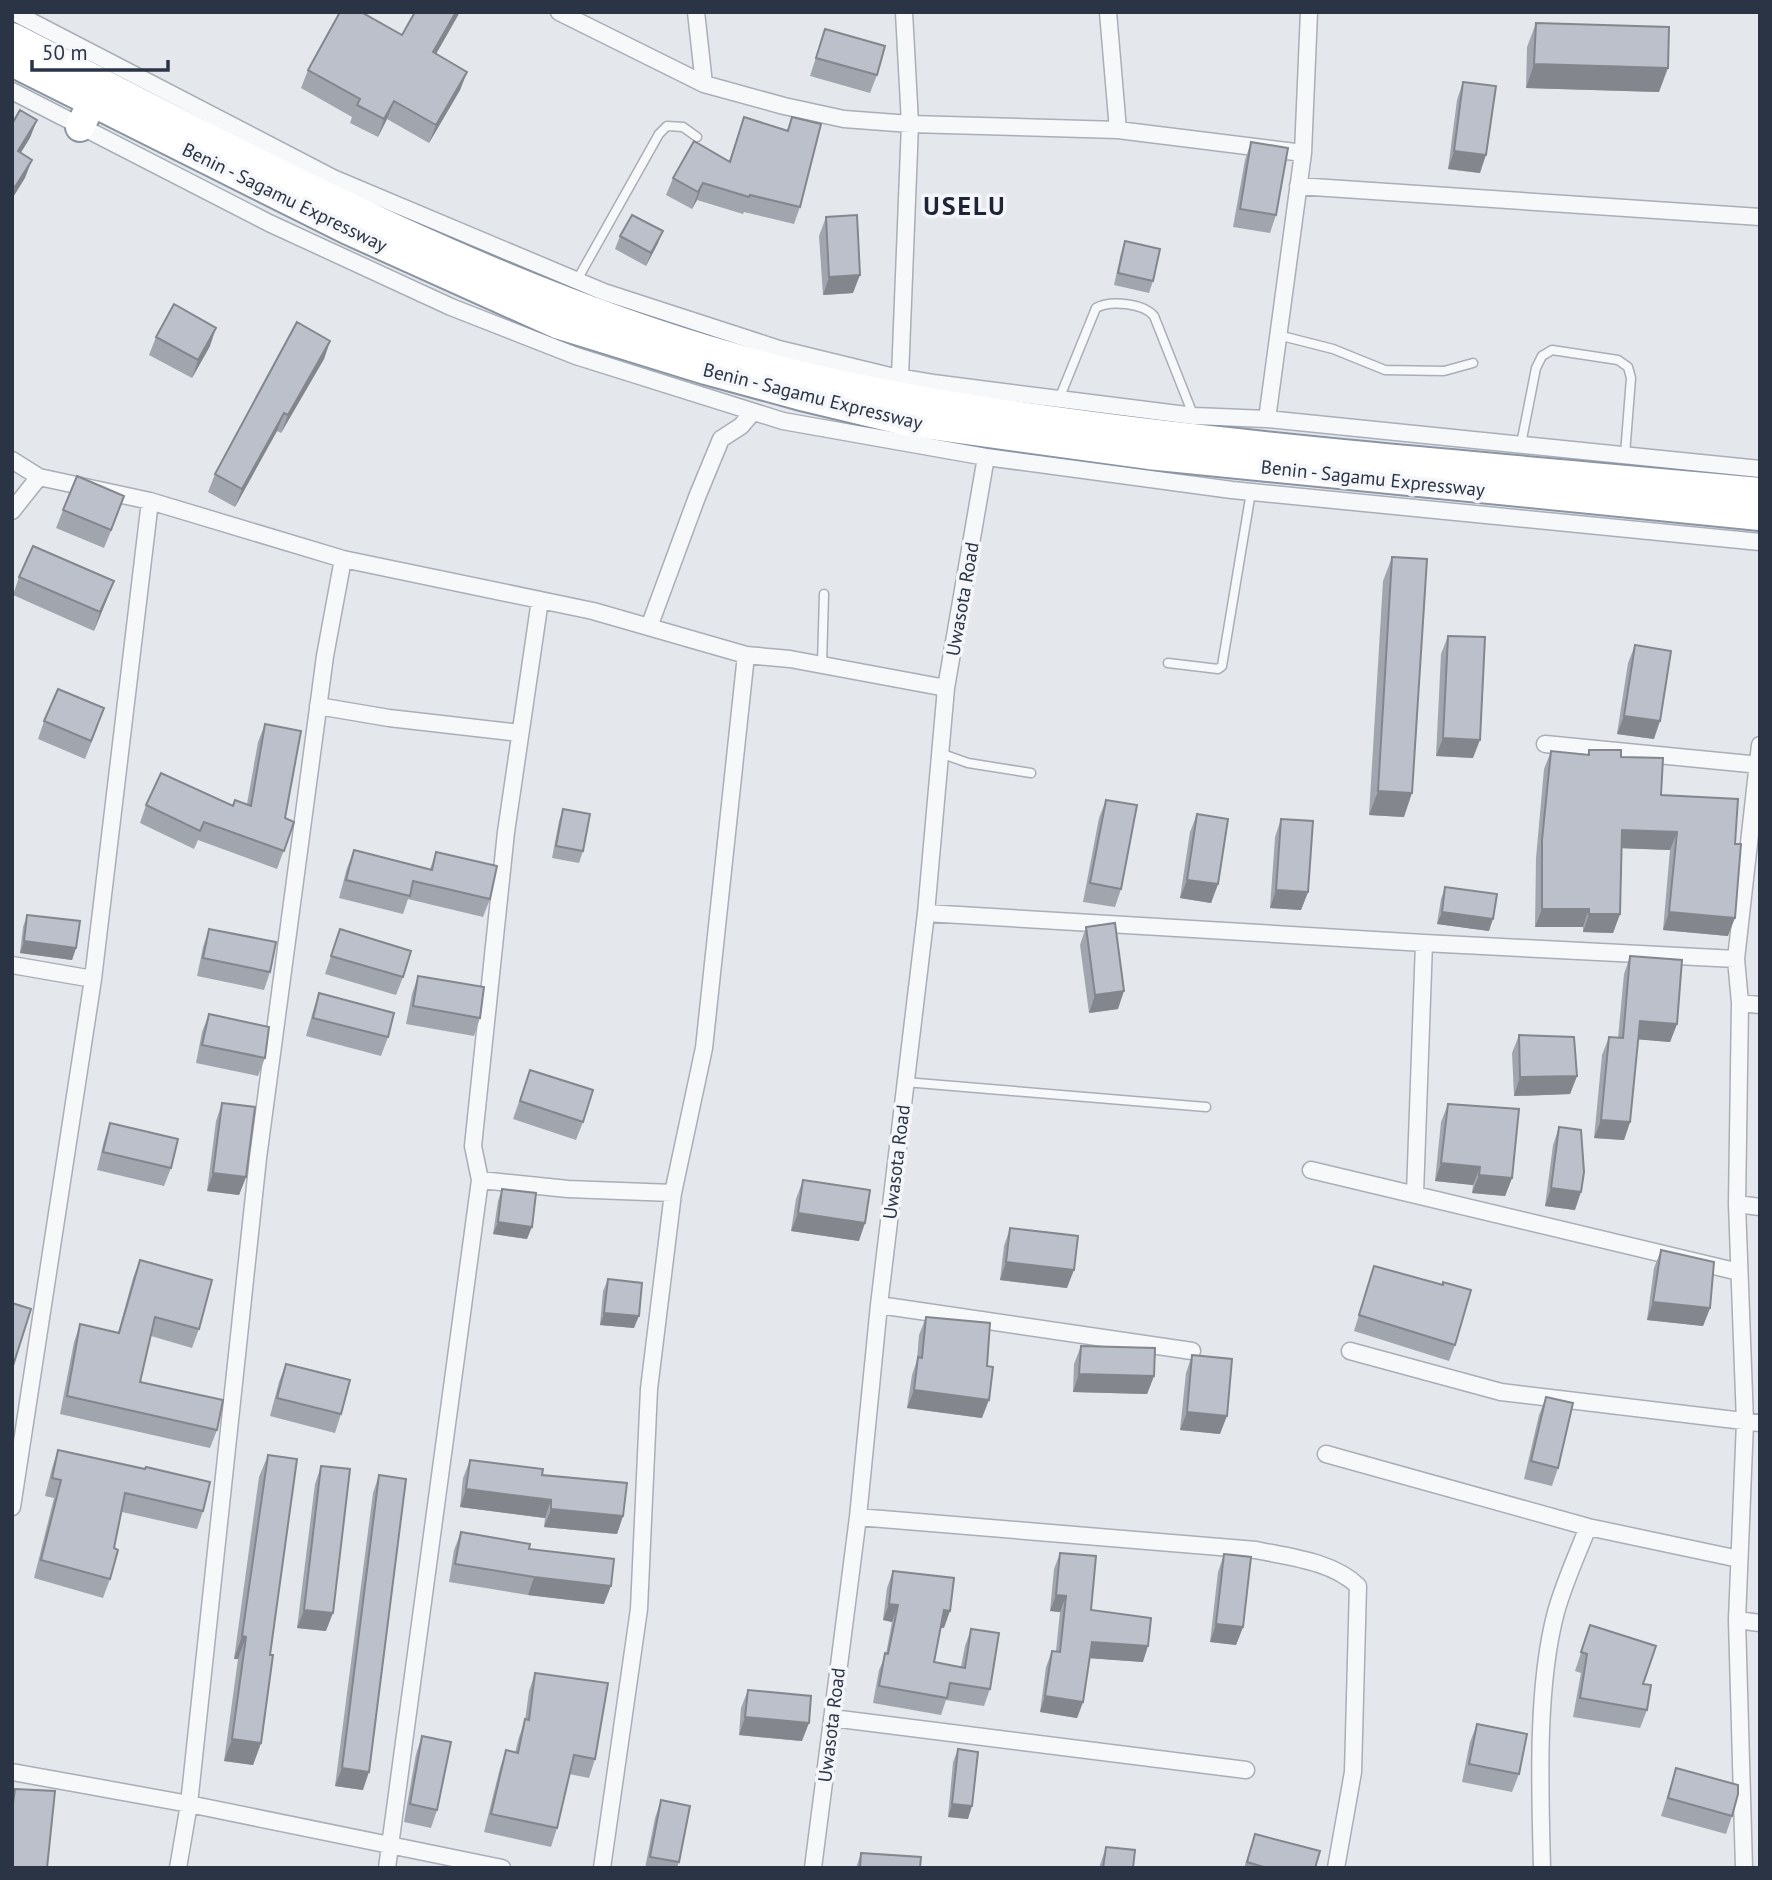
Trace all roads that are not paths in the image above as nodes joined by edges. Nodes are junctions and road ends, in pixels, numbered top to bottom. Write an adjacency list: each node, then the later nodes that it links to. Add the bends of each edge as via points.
1 (13, 12): 18 (street, via 333,178)
2 (559, 12): 9 (street)
3 (696, 12): 9 (street)
4 (904, 12): 12 (street)
5 (1108, 12): 13 (street)
6 (1309, 12): 15 (street)
7 (12, 37): 25 (highway, via 429,244 652,332 735,358 858,387 1044,420)
8 (12, 62): 11 (highway, Benin - Sagamu Expressway)
9 (704, 84): 12 (street, via 844,119)
10 (12, 91): 11 (street)
11 (86, 114): 23 (street, via 269,223 451,307 576,356); 36 (highway, Benin - Sagamu Expressway, via 557,324 706,370 909,422 1148,455)
12 (910, 124): 13 (street); 21 (street)
13 (1118, 130): 15 (street)
14 (697, 137): 18 (lane, via 683,127 667,126 659,134)
15 (1303, 153): 16 (street)
16 (1298, 186): 17 (street); 19 (street)
17 (1760, 217)
18 (577, 280): 21 (street, via 779,349)
19 (1278, 335): 20 (lane, via 1333,349 1385,370 1444,371); 24 (street)
20 (1473, 363)
21 (900, 377): 22 (street)
22 (1059, 399): 25 (street); 25 (lane, via 1096,308 1104,304 1145,308 1154,316)
23 (753, 412): 28 (street); 41 (street, via 721,439)
24 (1267, 419): 25 (street); 26 (street)
25 (1197, 427): 33 (highway)
26 (1521, 444): 27 (street); 27 (lane, via 1536,368 1552,350 1618,360 1628,367)
27 (1625, 454): 30 (street)
28 (986, 457): 32 (street); 45 (street, Uwasota Road)
29 (12, 460): 31 (street)
30 (1760, 469)
31 (39, 477): 34 (street); 35 (street)
32 (1251, 492): 37 (street); 43 (lane, via 1222,666)
33 (1760, 492)
34 (150, 501): 38 (street); 57 (street)
35 (12, 511)
36 (1760, 516)
37 (1760, 542)
38 (343, 559): 40 (street); 46 (street)
39 (824, 594): 44 (lane)
40 (540, 600): 41 (street); 47 (street)
41 (649, 627): 42 (street)
42 (746, 655): 44 (street); 64 (street, via 704,1048)
43 (1168, 663)
44 (822, 665): 45 (street)
45 (946, 688): 50 (street, Uwasota Road)
46 (318, 706): 47 (street); 83 (street, via 258,1158)
47 (520, 733): 63 (street, via 473,1146)
48 (1545, 744): 51 (street)
49 (1760, 745): 51 (street)
50 (940, 753): 52 (lane, via 968,763); 53 (street, Uwasota Road)
51 (1758, 765): 55 (street)
52 (1031, 773)
53 (926, 913): 54 (street); 60 (street, Uwasota Road)
54 (1424, 943): 55 (street); 65 (street)
55 (1736, 959): 58 (street)
56 (12, 965): 57 (street)
57 (93, 979): 74 (street)
58 (1740, 1003): 59 (street); 66 (street)
59 (1760, 1005)
60 (905, 1082): 61 (lane); 69 (street, Uwasota Road)
61 (1206, 1107)
62 (1311, 1170): 65 (street)
63 (480, 1180): 64 (street); 85 (street)
64 (673, 1193): 89 (street, via 649,1389 639,1609)
65 (1415, 1194): 68 (street)
66 (1737, 1204): 67 (street); 68 (street)
67 (1760, 1207)
68 (1739, 1272): 72 (street)
69 (879, 1304): 70 (street); 75 (street, Uwasota Road)
70 (1192, 1351)
71 (1350, 1351): 72 (street, via 1501,1392)
72 (1752, 1423): 77 (street)
73 (1326, 1454): 76 (street)
74 (12, 1507)
75 (858, 1517): 80 (street, Uwasota Road); 91 (street, via 1256,1550 1311,1561 1350,1578 1358,1586 1353,1772)
76 (1588, 1527): 77 (street); 92 (street, via 1556,1612 1547,1662)
77 (1739, 1559): 78 (street)
78 (1737, 1620): 79 (street); 84 (street)
79 (1760, 1623)
80 (832, 1718): 81 (street); 90 (street, Uwasota Road)
81 (1246, 1770)
82 (12, 1772): 83 (street)
83 (190, 1804): 85 (street); 86 (street)
84 (1752, 1840): 93 (street)
85 (390, 1844): 87 (street); 88 (street)
86 (178, 1868)
87 (387, 1868)
88 (502, 1868)
89 (602, 1868)
90 (813, 1868)
91 (1336, 1868)
92 (1542, 1868)
93 (1744, 1868)

